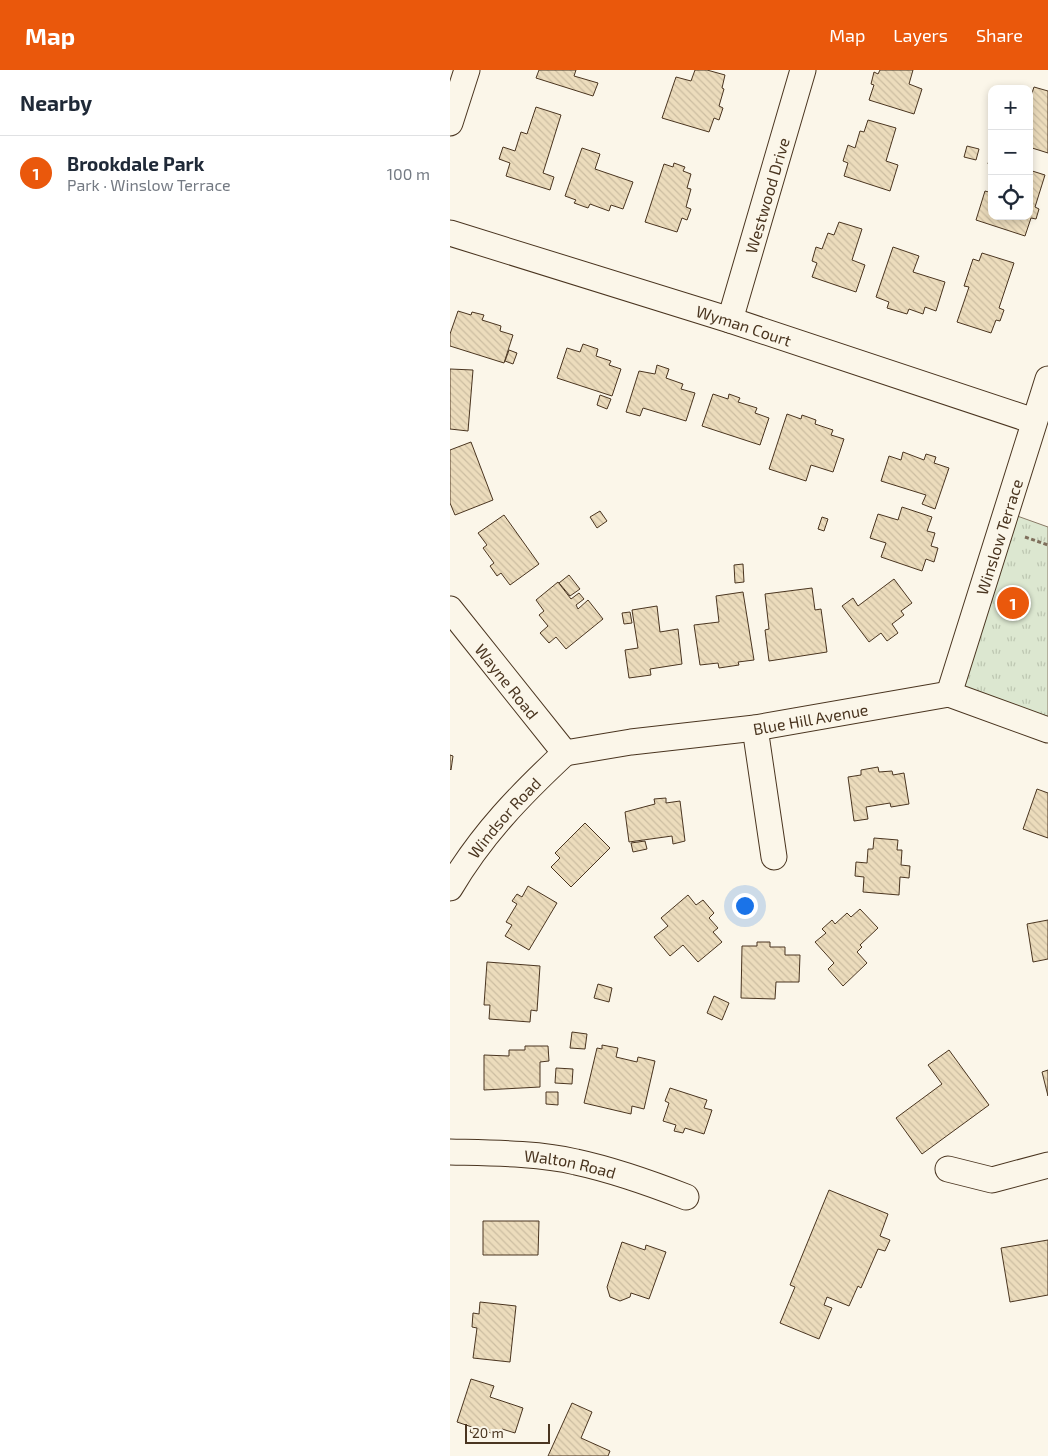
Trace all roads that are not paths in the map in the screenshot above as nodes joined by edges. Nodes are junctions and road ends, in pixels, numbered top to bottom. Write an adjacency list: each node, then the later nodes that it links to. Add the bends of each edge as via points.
1 (466, 70): 3 (street)
2 (803, 70): 5 (street, Westwood Drive)
3 (450, 124)
4 (450, 233): 5 (street, Wyman Court)
5 (730, 320): 7 (street, Wyman Court)
6 (1048, 379): 7 (street, Winslow Terrace)
7 (1034, 421): 9 (street, Winslow Terrace)
8 (450, 609): 12 (street, Wayne Road)
9 (949, 694): 10 (street, Blue Hill Avenue); 11 (street, Blue Hill Avenue)
10 (755, 728): 12 (street, Blue Hill Avenue); 13 (street)
11 (1048, 730)
12 (565, 753): 14 (street, Windsor Road, via 502,815 470,854)
13 (774, 856)
14 (450, 888)
15 (450, 1152): 18 (street, Walton Road, via 575,1161)
16 (1048, 1165): 17 (street, via 992,1180)
17 (948, 1169)
18 (686, 1197)

